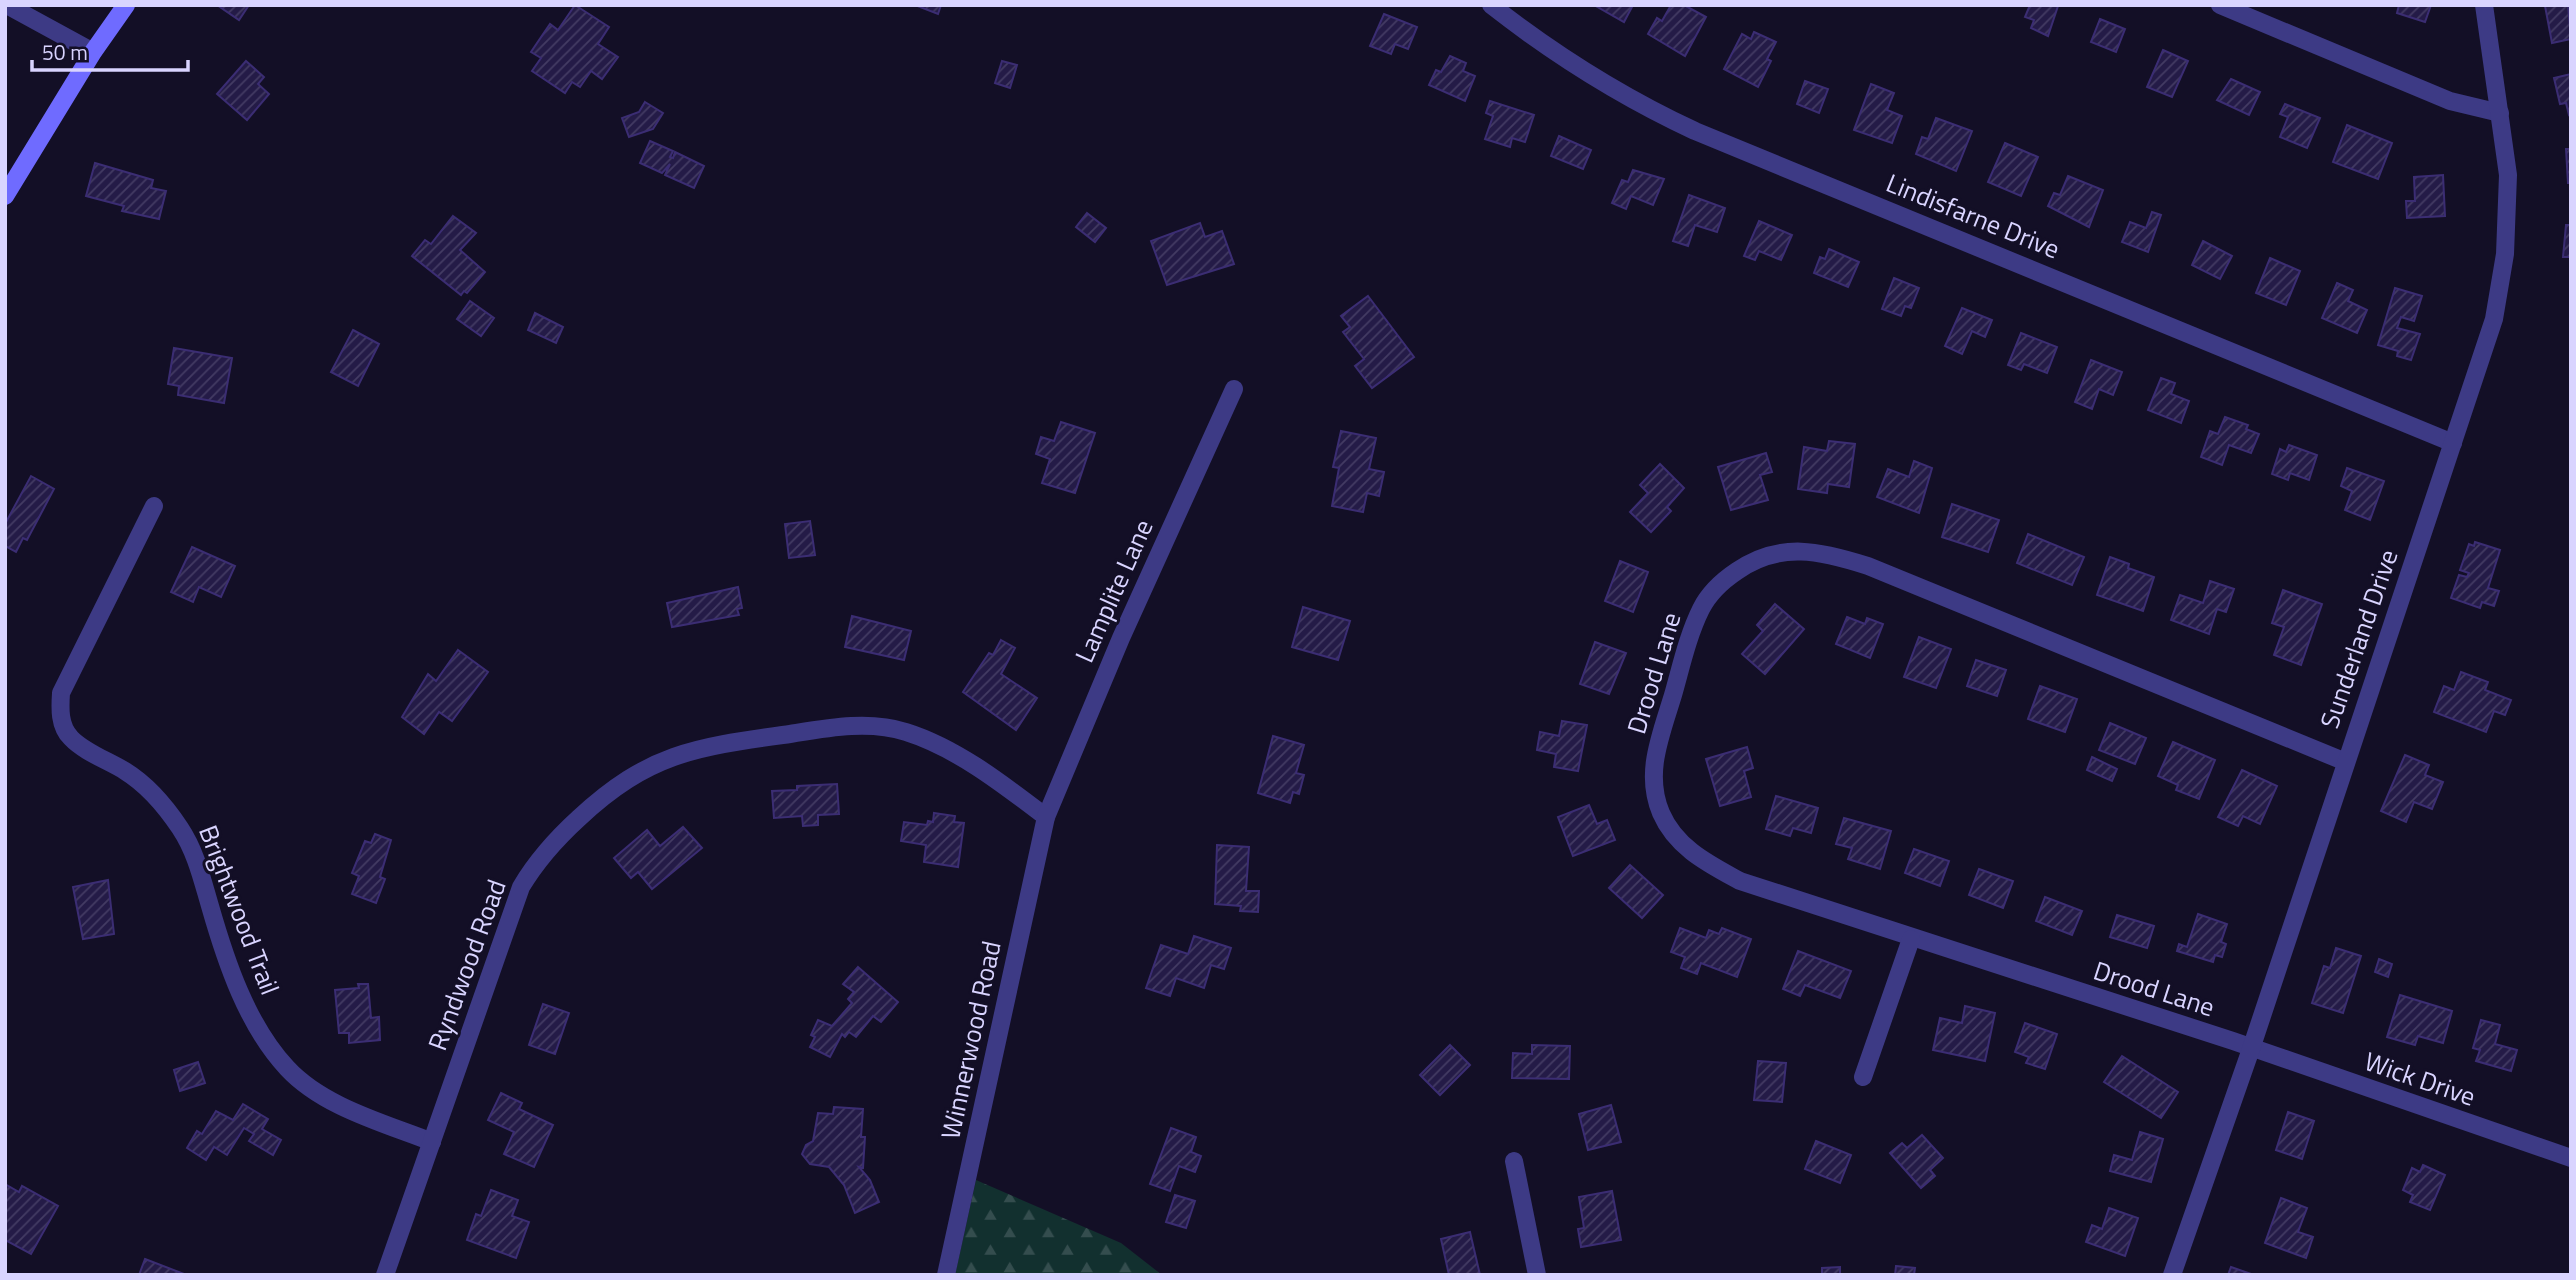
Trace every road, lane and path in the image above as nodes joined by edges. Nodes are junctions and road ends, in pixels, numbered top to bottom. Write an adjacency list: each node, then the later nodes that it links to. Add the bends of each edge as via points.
1 (7, 5): 6 (street)
2 (126, 5): 6 (street)
3 (1491, 5): 10 (street, Lindisfarne Drive, via 1524,32 1619,93 1695,131)
4 (2220, 5): 7 (street, via 2450,101)
5 (2484, 5): 7 (street, Sunderland Drive)
6 (93, 52): 8 (street)
7 (2500, 113): 10 (street, Sunderland Drive, via 2508,208 2501,286 2488,344)
8 (5, 196)
9 (1234, 389): 13 (street, Lamplite Lane)
10 (2453, 443): 12 (street, Sunderland Drive)
11 (154, 506): 17 (street, Brightwood Trail, via 61,692 63,724 71,738 128,773 170,813 187,838 247,1007 286,1068 339,1105)
12 (2346, 762): 14 (street, Drood Lane, via 1868,566 1811,550 1763,555 1720,584 1700,611 1654,763 1652,783 1662,815 1684,847 1740,881); 15 (street, Sunderland Drive)
13 (1046, 817): 17 (street, Ryndwood Road, via 981,771 926,740 875,726 720,744 662,760 635,773 552,843 521,887); 21 (street, Winnerwood Road)
14 (1911, 939): 15 (street, Drood Lane); 16 (street)
15 (2252, 1049): 18 (street, Wick Drive); 23 (street, Sunderland Drive)
16 (1863, 1077)
17 (432, 1142): 20 (street, Ryndwood Road)
18 (2571, 1158)
19 (1514, 1161): 22 (street)
20 (385, 1275)
21 (946, 1275)
22 (1537, 1275)
23 (2172, 1275)

